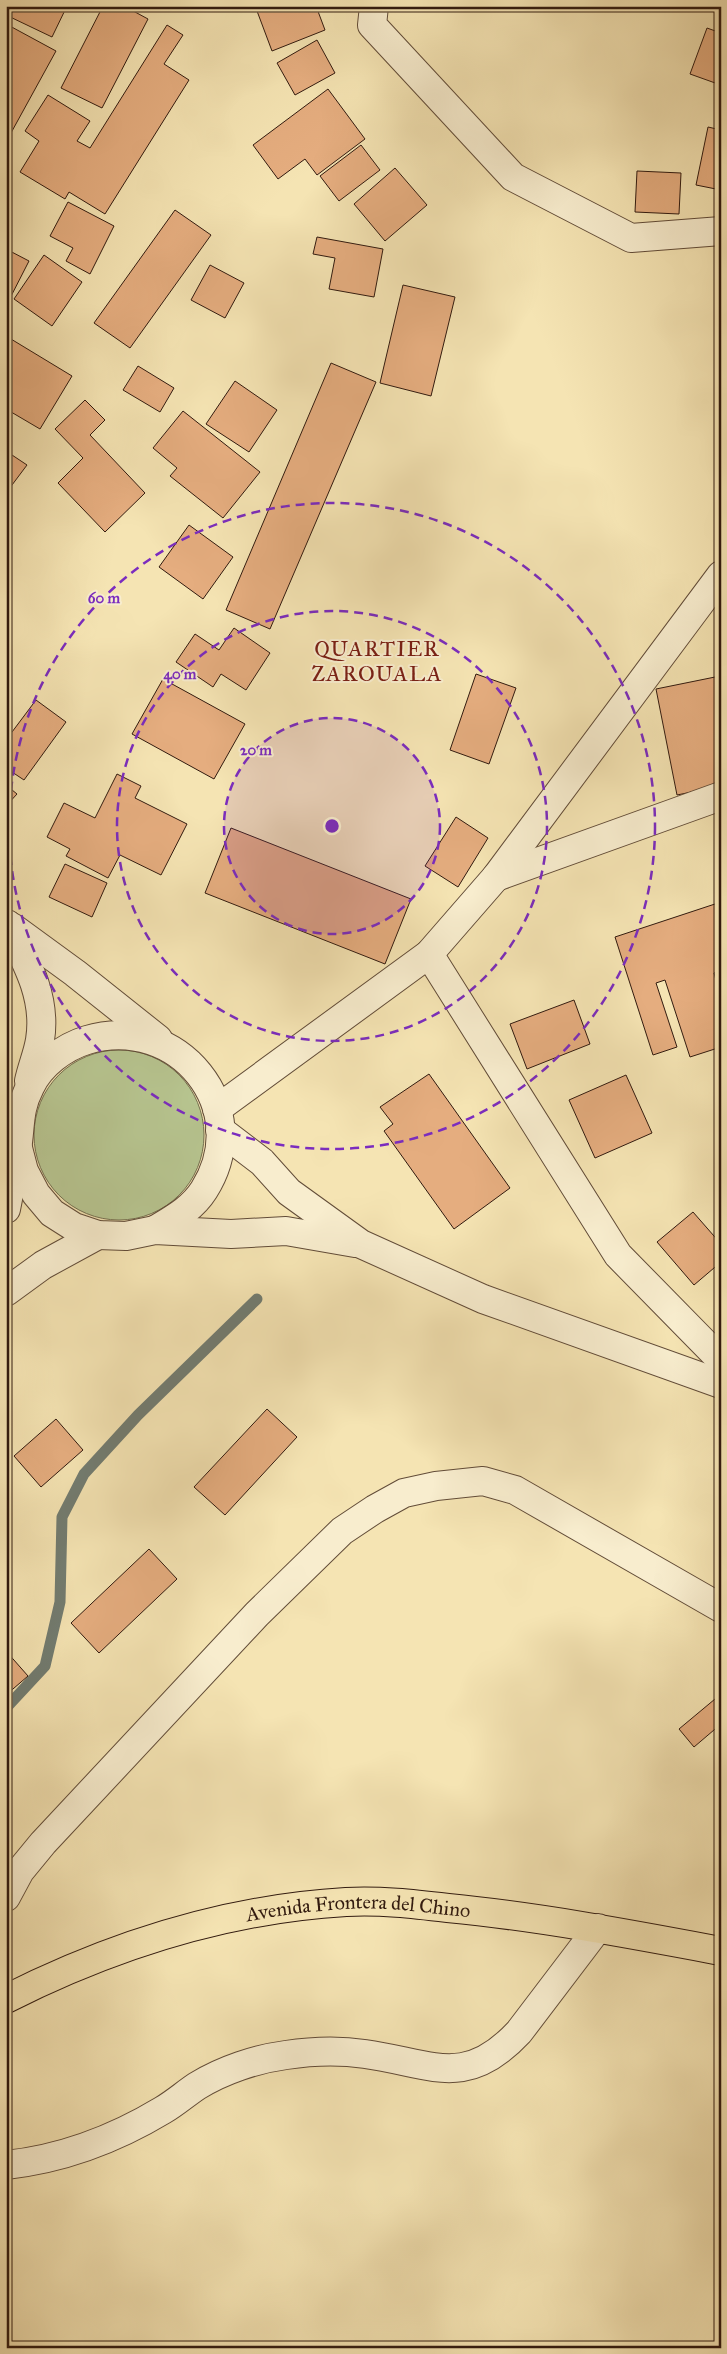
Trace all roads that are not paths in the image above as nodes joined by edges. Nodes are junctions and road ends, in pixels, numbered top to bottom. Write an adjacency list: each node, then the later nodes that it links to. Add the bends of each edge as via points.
1 (374, 6): 2 (street, via 372,26 513,177 631,238)
2 (721, 230)
3 (721, 575): 5 (street)
4 (721, 796): 5 (street)
5 (496, 877): 7 (street)
6 (6, 924): 8 (street, via 75,972); 9 (street, via 29,966 41,1000 40,1039)
7 (430, 954): 10 (street); 17 (street, via 618,1255)
8 (166, 1045): 9 (street, via 136,1035 105,1035 75,1044 49,1061 30,1086); 10 (street, via 188,1061 206,1083)
9 (19, 1115): 11 (street)
10 (219, 1119): 13 (street, via 217,1162 204,1191 183,1214); 15 (street, via 290,1192)
11 (18, 1147): 12 (street); 14 (street, via 24,1171 36,1194 52,1213 74,1227)
12 (6, 1209)
13 (155, 1230): 14 (street, via 126,1236); 15 (street, via 231,1234 286,1231)
14 (98, 1235): 16 (street, via 43,1265)
15 (360, 1244): 18 (street, via 483,1300)
16 (6, 1292)
17 (721, 1360)
18 (721, 1384)
19 (721, 1608): 20 (street, via 515,1490 483,1481 404,1493 342,1531 257,1614 43,1843 20,1871)
20 (6, 1897)
21 (598, 1928): 22 (main road, Avenida Frontera del Chino); 23 (main road, Avenida Frontera del Chino, via 402,1903 348,1902 283,1907 228,1916 109,1952); 24 (street, via 519,2032 507,2045 474,2064 438,2069 392,2058 335,2051 278,2056 223,2073 127,2130 89,2146)
22 (721, 1951)
23 (6, 1999)
24 (6, 2165)

